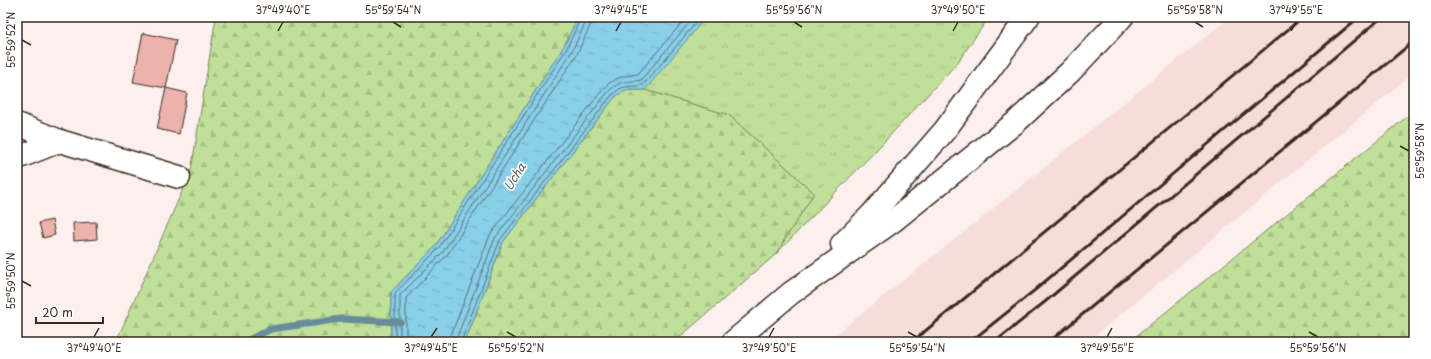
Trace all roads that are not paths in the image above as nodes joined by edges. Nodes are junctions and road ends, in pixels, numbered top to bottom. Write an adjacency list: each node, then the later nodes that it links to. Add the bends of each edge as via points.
1 (1028, 17): 7 (main road, via 945,130 872,214)
2 (1122, 17): 7 (main road, via 1070,72 1016,122 893,221)
3 (17, 124): 4 (main road)
4 (60, 141): 5 (main road); 6 (main road)
5 (17, 158)
6 (178, 177)
7 (791, 293): 8 (main road)
8 (733, 342)

